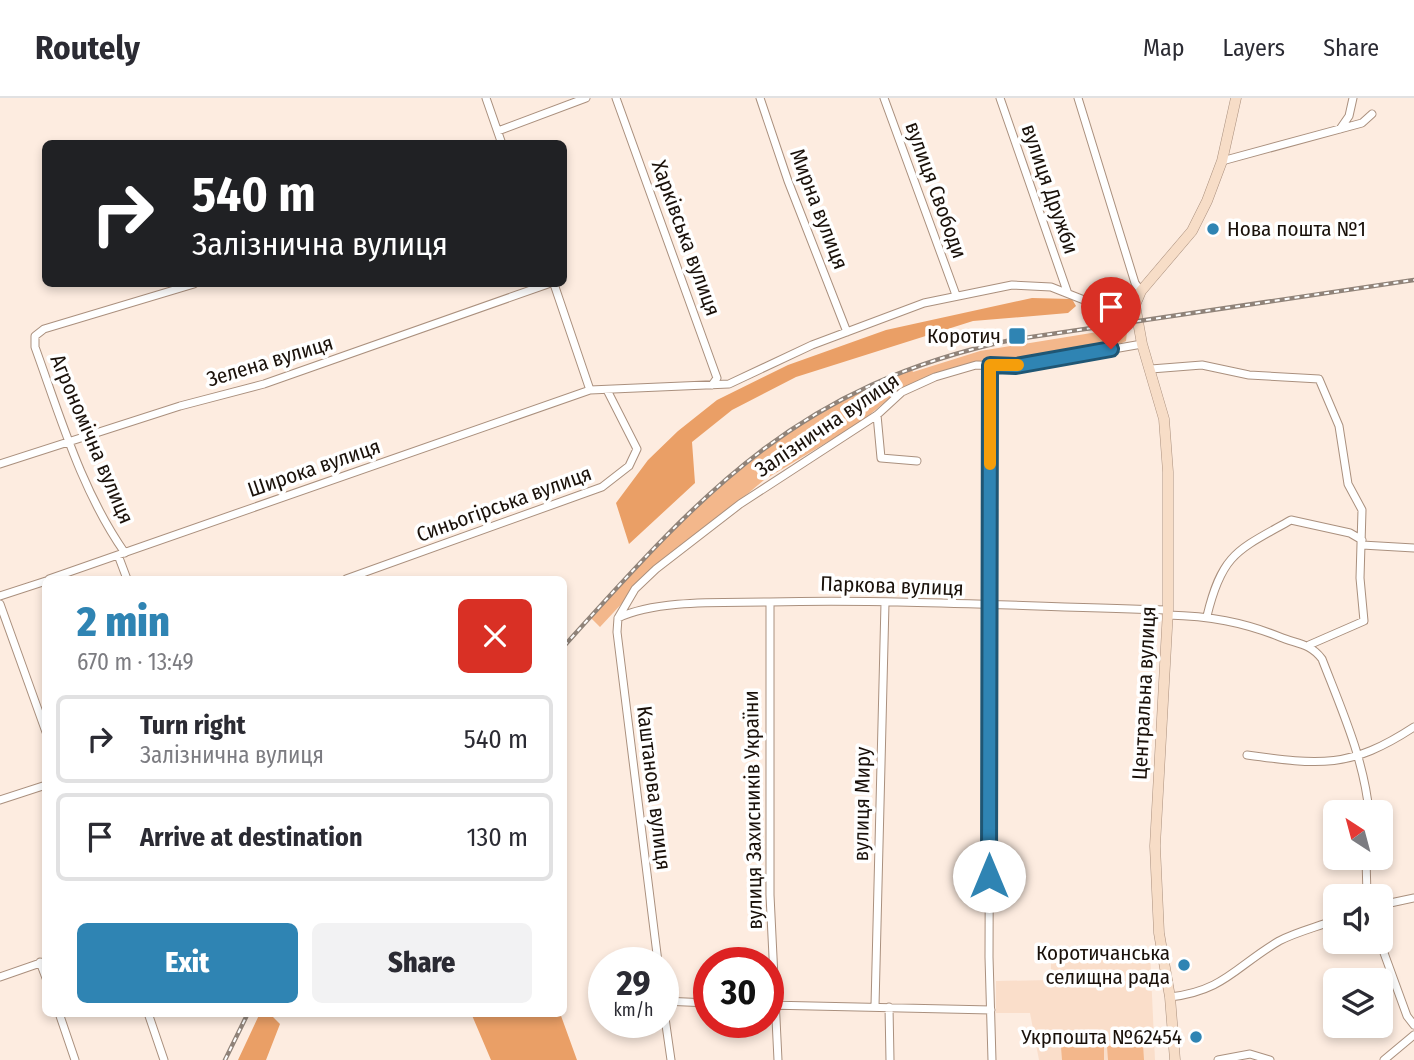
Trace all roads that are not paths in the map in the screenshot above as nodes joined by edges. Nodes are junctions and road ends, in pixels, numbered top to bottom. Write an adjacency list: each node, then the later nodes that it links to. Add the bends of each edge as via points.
1 (486, 98): 12 (street)
2 (586, 98): 12 (street)
3 (617, 98): 25 (street, Харківська вулиця, via 717,379)
4 (760, 98): 21 (street, Мирна вулиця)
5 (884, 98): 20 (street, вулиця Свободи)
6 (1078, 98): 19 (street)
7 (1236, 98): 14 (street)
8 (1353, 98): 11 (street)
9 (1002, 99): 18 (street, вулиця Дружби)
10 (1372, 114): 11 (street)
11 (1340, 129): 14 (street)
12 (498, 131): 13 (street)
13 (501, 140)
14 (1222, 161): 19 (street, via 1192,231)
15 (184, 287): 29 (street, Агрономічна вулиця, via 44,329 35,336)
16 (539, 287): 29 (street, Зелена вулиця, via 264,384)
17 (555, 287): 26 (street)
18 (1066, 291): 19 (street, Широка вулиця, via 1084,300); 20 (street, Широка вулиця, via 1012,285)
19 (1139, 294): 22 (street, Центральна вулиця, via 1135,304)
20 (957, 295): 21 (street, Широка вулиця, via 893,312)
21 (848, 332): 25 (street, Широка вулиця, via 747,378)
22 (1142, 344): 23 (street, Залізнична вулиця, via 1016,366); 24 (street, Центральна вулиця)
23 (990, 365): 28 (street, Залізнична вулиця, via 919,383); 43 (street)
24 (1151, 369): 32 (street, via 1202,365 1249,375 1320,379 1339,426 1348,484 1362,510); 44 (street, Центральна вулиця, via 1164,419 1168,472)
25 (710, 386): 27 (street, Широка вулиця)
26 (590, 390): 27 (street, Широка вулиця); 34 (street, Широка вулиця)
27 (607, 390): 37 (street, Синьогірська вулиця, via 637,449 629,466 603,487)
28 (877, 415): 30 (street, via 881,458); 46 (street, Залізнична вулиця, via 740,504 656,569 635,589)
29 (70, 441): 31 (street, Зелена вулиця); 34 (street, Агрономічна вулиця)
30 (917, 461)
31 (0, 464)
32 (1362, 543): 33 (street); 45 (street, via 1350,533 1292,520 1228,561 1217,579); 47 (street, via 1364,621)
33 (1414, 548)
34 (121, 554): 35 (street, Широка вулиця); 36 (street, Агрономічна вулиця)
35 (58, 576)
36 (126, 576)
37 (354, 576)
38 (42, 582): 39 (street, Широка вулиця)
39 (0, 596)
40 (770, 602): 41 (street, Паркова вулиця); 46 (street, Паркова вулиця, via 634,610); 59 (street, вулиця Захисників України)
41 (885, 603): 43 (street, Паркова вулиця); 65 (street, вулиця Миру)
42 (0, 604): 48 (street)
43 (989, 606): 44 (street, Паркова вулиця); 67 (street)
44 (1168, 612): 45 (street, Паркова вулиця); 63 (street, Центральна вулиця, via 1154,846 1159,933)
45 (1207, 616): 47 (street, Паркова вулиця, via 1261,627)
46 (618, 618): 58 (street, Каштанова вулиця)
47 (1309, 645): 51 (street, via 1322,659)
48 (42, 721)
49 (1413, 729): 51 (street)
50 (1247, 755): 51 (street, via 1312,763)
51 (1358, 758): 54 (street)
52 (42, 786): 53 (street)
53 (0, 800)
54 (1368, 800)
55 (1414, 898): 56 (street)
56 (1393, 902)
57 (1323, 924): 63 (street, via 1281,940 1212,988)
58 (656, 947)
59 (771, 947)
60 (1384, 954): 70 (street)
61 (42, 962): 62 (street)
62 (0, 977)
63 (1170, 997): 80 (street, Центральна вулиця)
64 (784, 1005): 65 (street)
65 (875, 1006): 66 (street)
66 (889, 1007): 67 (street); 78 (street)
67 (991, 1010): 79 (street)
68 (60, 1017): 74 (street)
69 (149, 1017): 75 (street)
70 (1414, 1025)
71 (1414, 1035): 83 (street)
72 (668, 1038): 76 (street)
73 (776, 1038): 77 (street, вулиця Захисників України)
74 (75, 1060)
75 (164, 1060)
76 (671, 1060)
77 (778, 1060)
78 (890, 1060)
79 (992, 1060)
80 (1175, 1060)
81 (1218, 1060): 82 (street, via 1250,1054)
82 (1270, 1060)
83 (1384, 1060)

